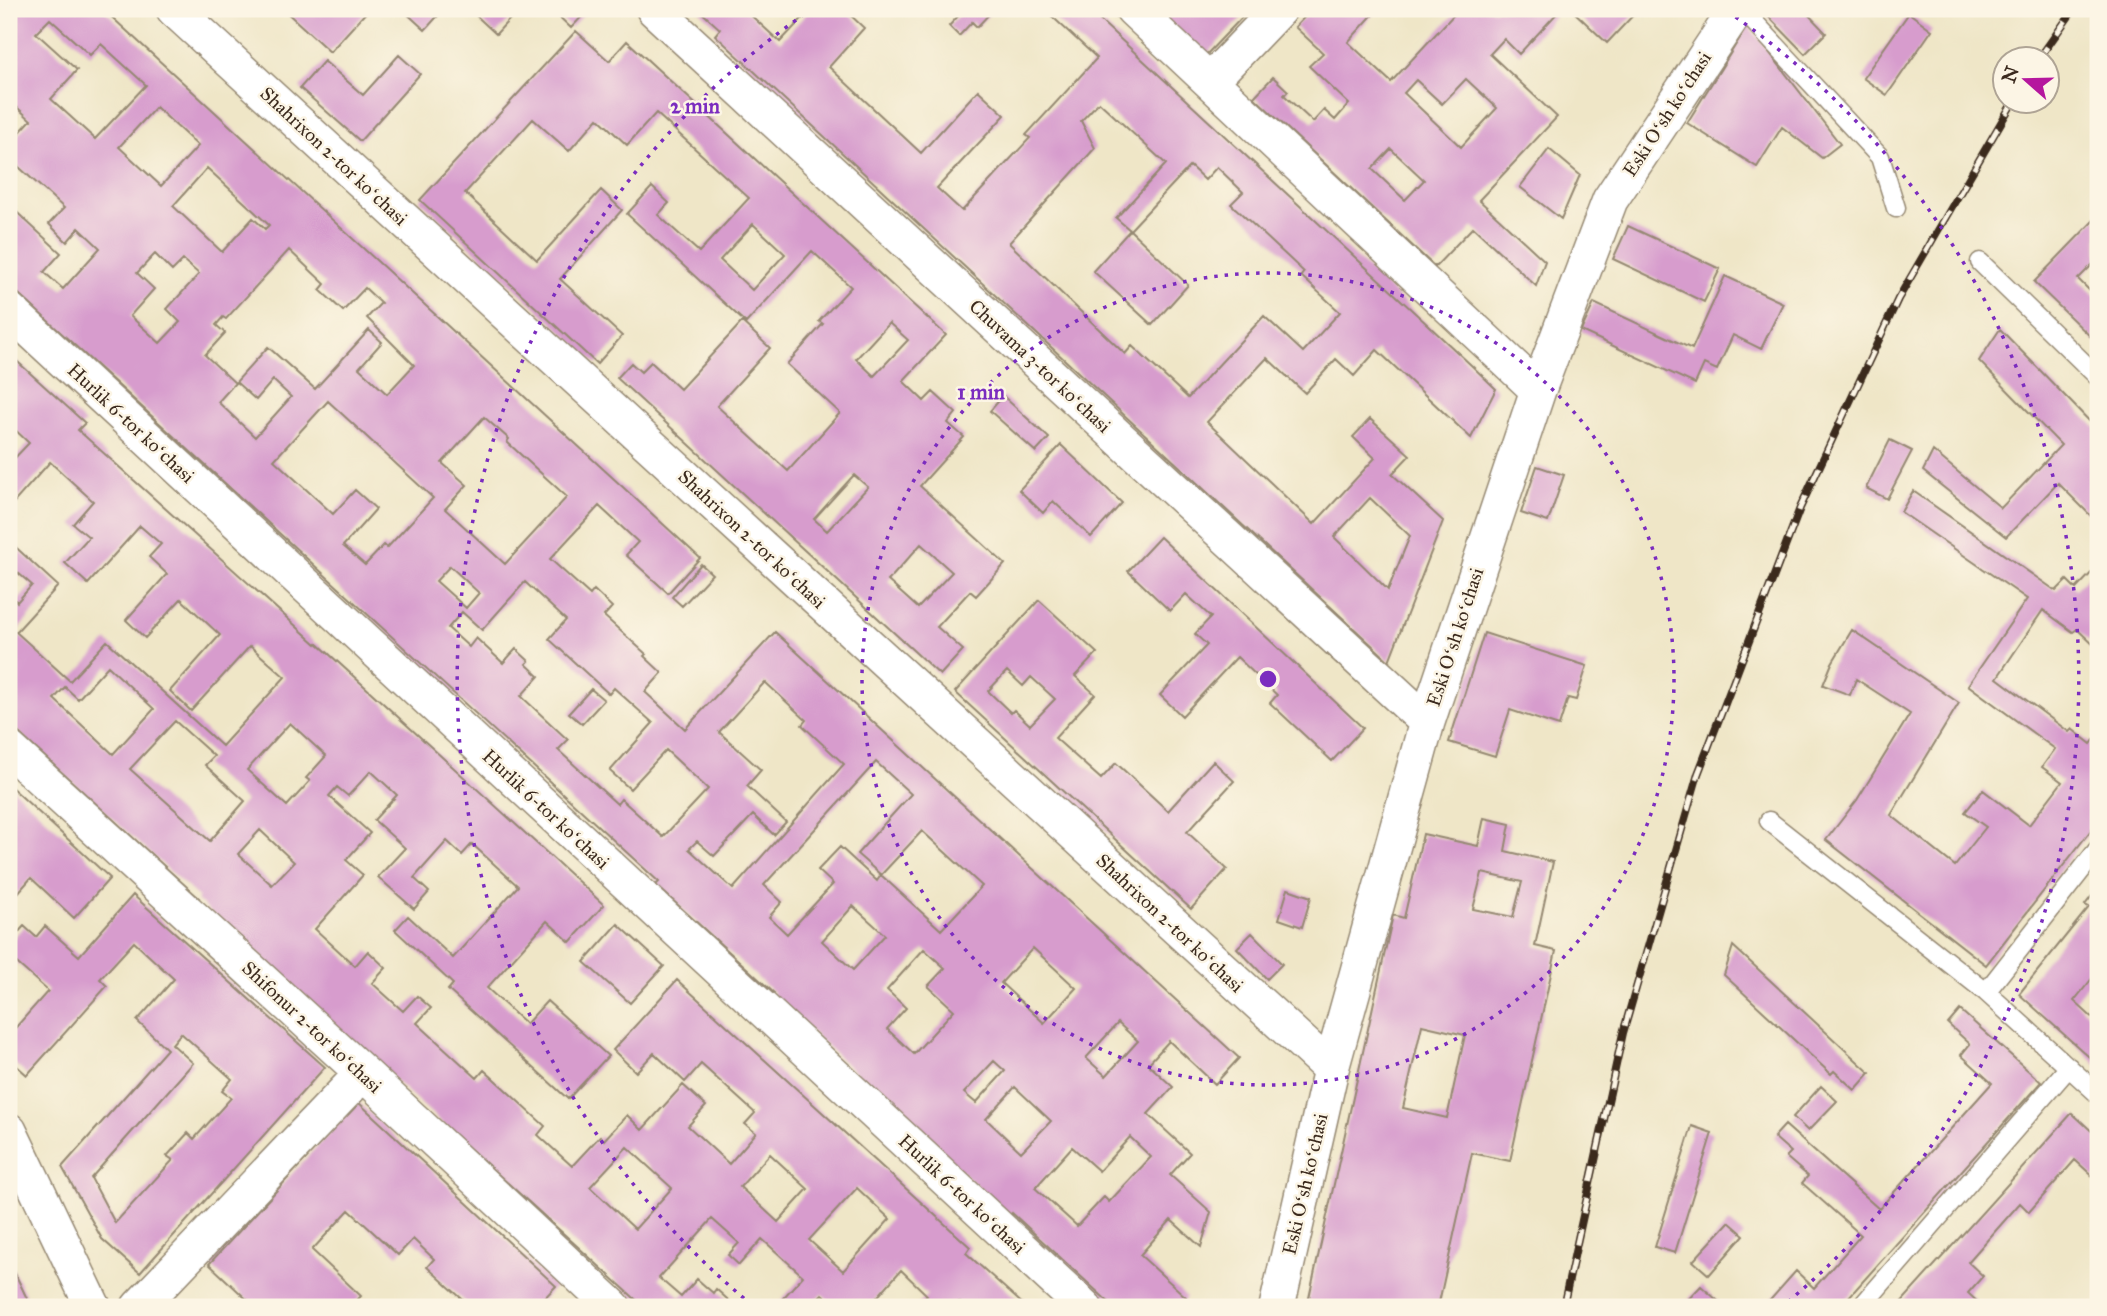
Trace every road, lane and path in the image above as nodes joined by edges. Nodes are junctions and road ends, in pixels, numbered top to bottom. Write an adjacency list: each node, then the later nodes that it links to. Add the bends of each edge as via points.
1 (174, 9): 19 (street, Shahrixon 2-tor koʻchasi)
2 (654, 9): 13 (street, Chuvama 3-tor koʻchasi)
3 (1133, 9): 7 (street)
4 (1279, 9): 7 (street)
5 (1737, 9): 12 (street, Eski Oʻsh koʻchasi, via 1610,200)
6 (1742, 9): 8 (lane, via 1880,157)
7 (1210, 81): 12 (street)
8 (1896, 208)
9 (1980, 262): 11 (lane)
10 (9, 310): 27 (street, Hurlik 6-tor koʻchasi)
11 (2098, 377)
12 (1538, 390): 13 (street, Eski Oʻsh koʻchasi)
13 (1427, 723): 19 (street, Eski Oʻsh koʻchasi)
14 (9, 749): 20 (street, Shifonur 2-tor koʻchasi)
15 (1769, 821): 17 (lane)
16 (2098, 849): 17 (lane)
17 (1986, 992): 18 (lane)
18 (2069, 1068): 21 (lane); 29 (lane)
19 (1331, 1069): 28 (street, Eski Oʻsh koʻchasi)
20 (363, 1073): 23 (street, Shifonur 2-tor koʻchasi); 25 (street)
21 (2098, 1094)
22 (9, 1131): 24 (street)
23 (576, 1292): 26 (street, Shifonur 2-tor koʻchasi)
24 (93, 1307)
25 (139, 1307)
26 (614, 1307)
27 (1084, 1307)
28 (1277, 1307)
29 (1861, 1307)

